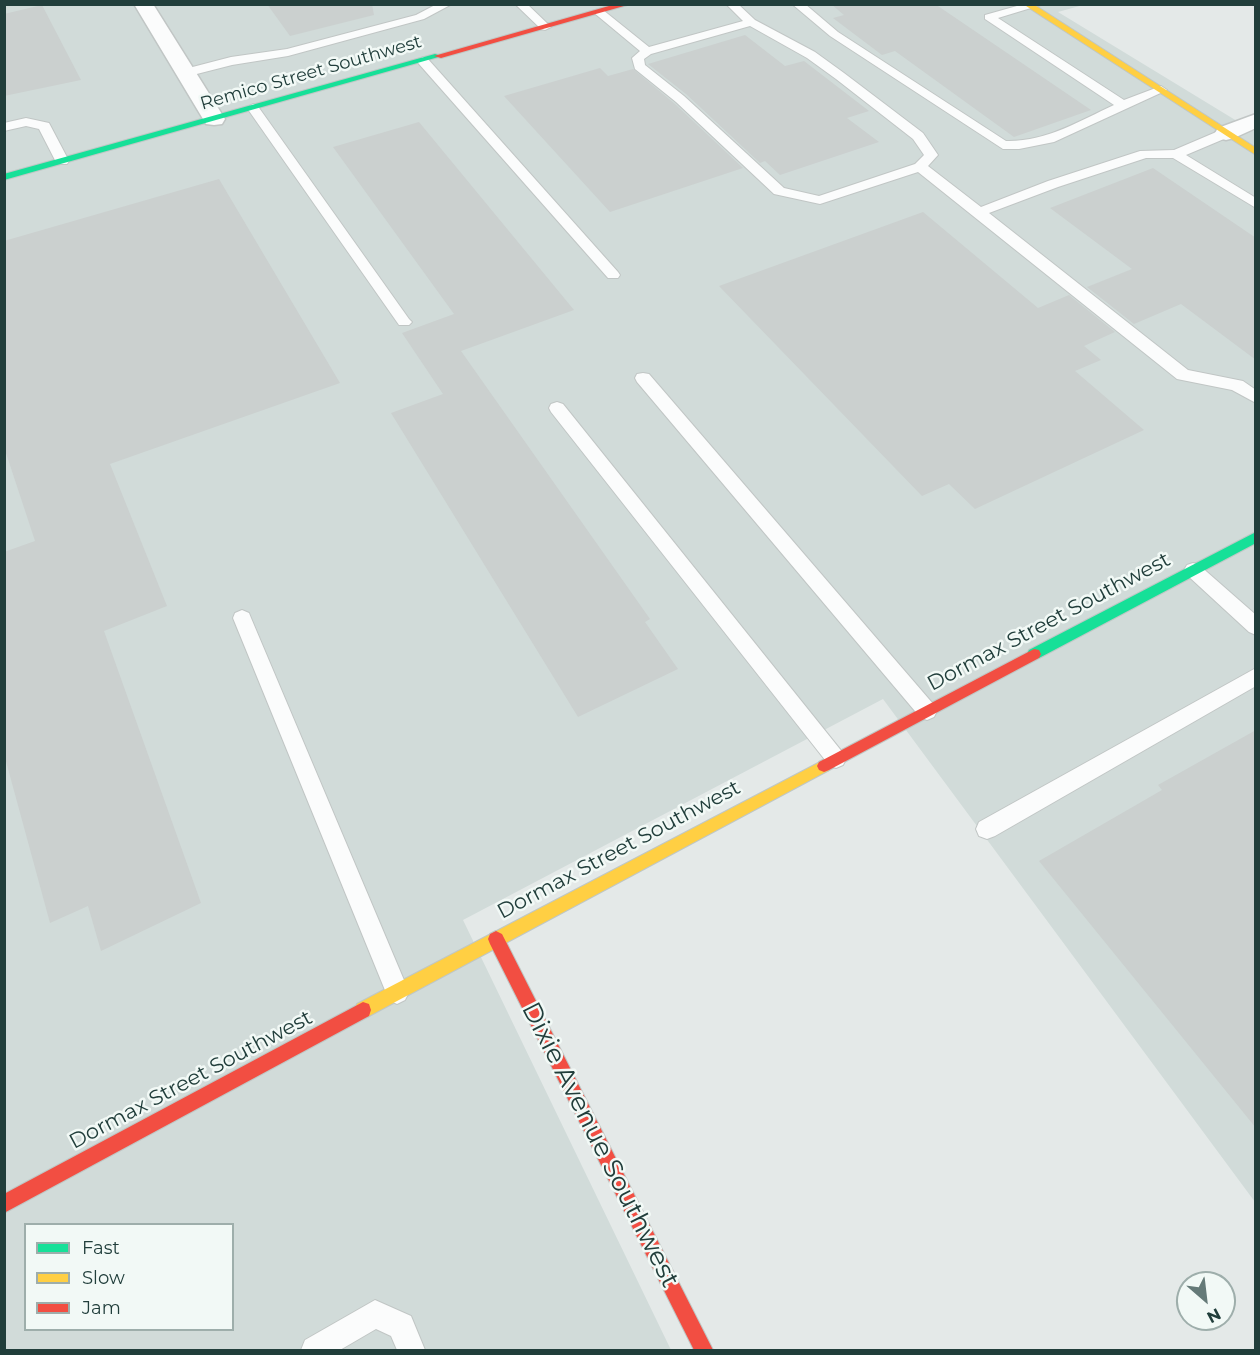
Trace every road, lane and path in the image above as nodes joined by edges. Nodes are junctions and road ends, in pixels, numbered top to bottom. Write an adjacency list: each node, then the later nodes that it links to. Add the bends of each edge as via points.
1 (142, 4): 13 (street)
2 (447, 4): 13 (lane, via 420,17 288,52)
3 (520, 4): 10 (lane)
4 (627, 4): 8 (street, Remico Street Southwest)
5 (731, 4): 9 (lane)
6 (797, 4): 15 (lane, via 834,34 1003,145 1021,147 1044,141)
7 (1032, 5): 14 (street); 15 (lane, via 989,17)
8 (599, 12): 10 (street, Remico Street Southwest); 11 (lane)
9 (751, 22): 11 (lane); 24 (lane, via 811,55 918,136 931,155)
10 (545, 27): 12 (street, Remico Street Southwest)
11 (647, 51): 24 (lane, via 638,58 639,66 779,191 820,200)
12 (423, 61): 16 (street, Remico Street Southwest); 28 (lane)
13 (185, 73): 17 (street)
14 (1161, 90): 15 (lane); 20 (street)
15 (1123, 105)
16 (253, 108): 17 (street, Remico Street Southwest); 29 (lane)
17 (214, 119): 23 (street, Remico Street Southwest)
18 (1256, 120): 20 (street)
19 (4, 127): 23 (lane, via 26,122 44,126)
20 (1226, 132): 21 (street); 22 (lane)
21 (1256, 152)
22 (1176, 154): 26 (lane); 27 (lane, via 1145,154)
23 (62, 161): 25 (street, Remico Street Southwest)
24 (920, 167): 27 (lane)
25 (4, 177)
26 (1256, 204)
27 (979, 212): 31 (lane, via 1183,375 1237,385)
28 (613, 275)
29 (404, 322)
30 (643, 378): 38 (lane)
31 (1256, 398)
32 (557, 408): 39 (lane)
33 (1256, 537): 34 (street, Dormax Street Southwest)
34 (1193, 570): 36 (lane); 38 (street, Dormax Street Southwest)
35 (242, 618): 42 (lane)
36 (1256, 627)
37 (1256, 676): 40 (lane)
38 (927, 711): 39 (street, Dormax Street Southwest)
39 (836, 759): 41 (street, Dormax Street Southwest)
40 (987, 829)
41 (496, 939): 42 (street, Dormax Street Southwest); 46 (street, Dixie Avenue Southwest)
42 (397, 992): 43 (street, Dormax Street Southwest)
43 (4, 1204)
44 (315, 1350): 45 (lane, via 375,1314 401,1326)
45 (411, 1350)
46 (704, 1350)

